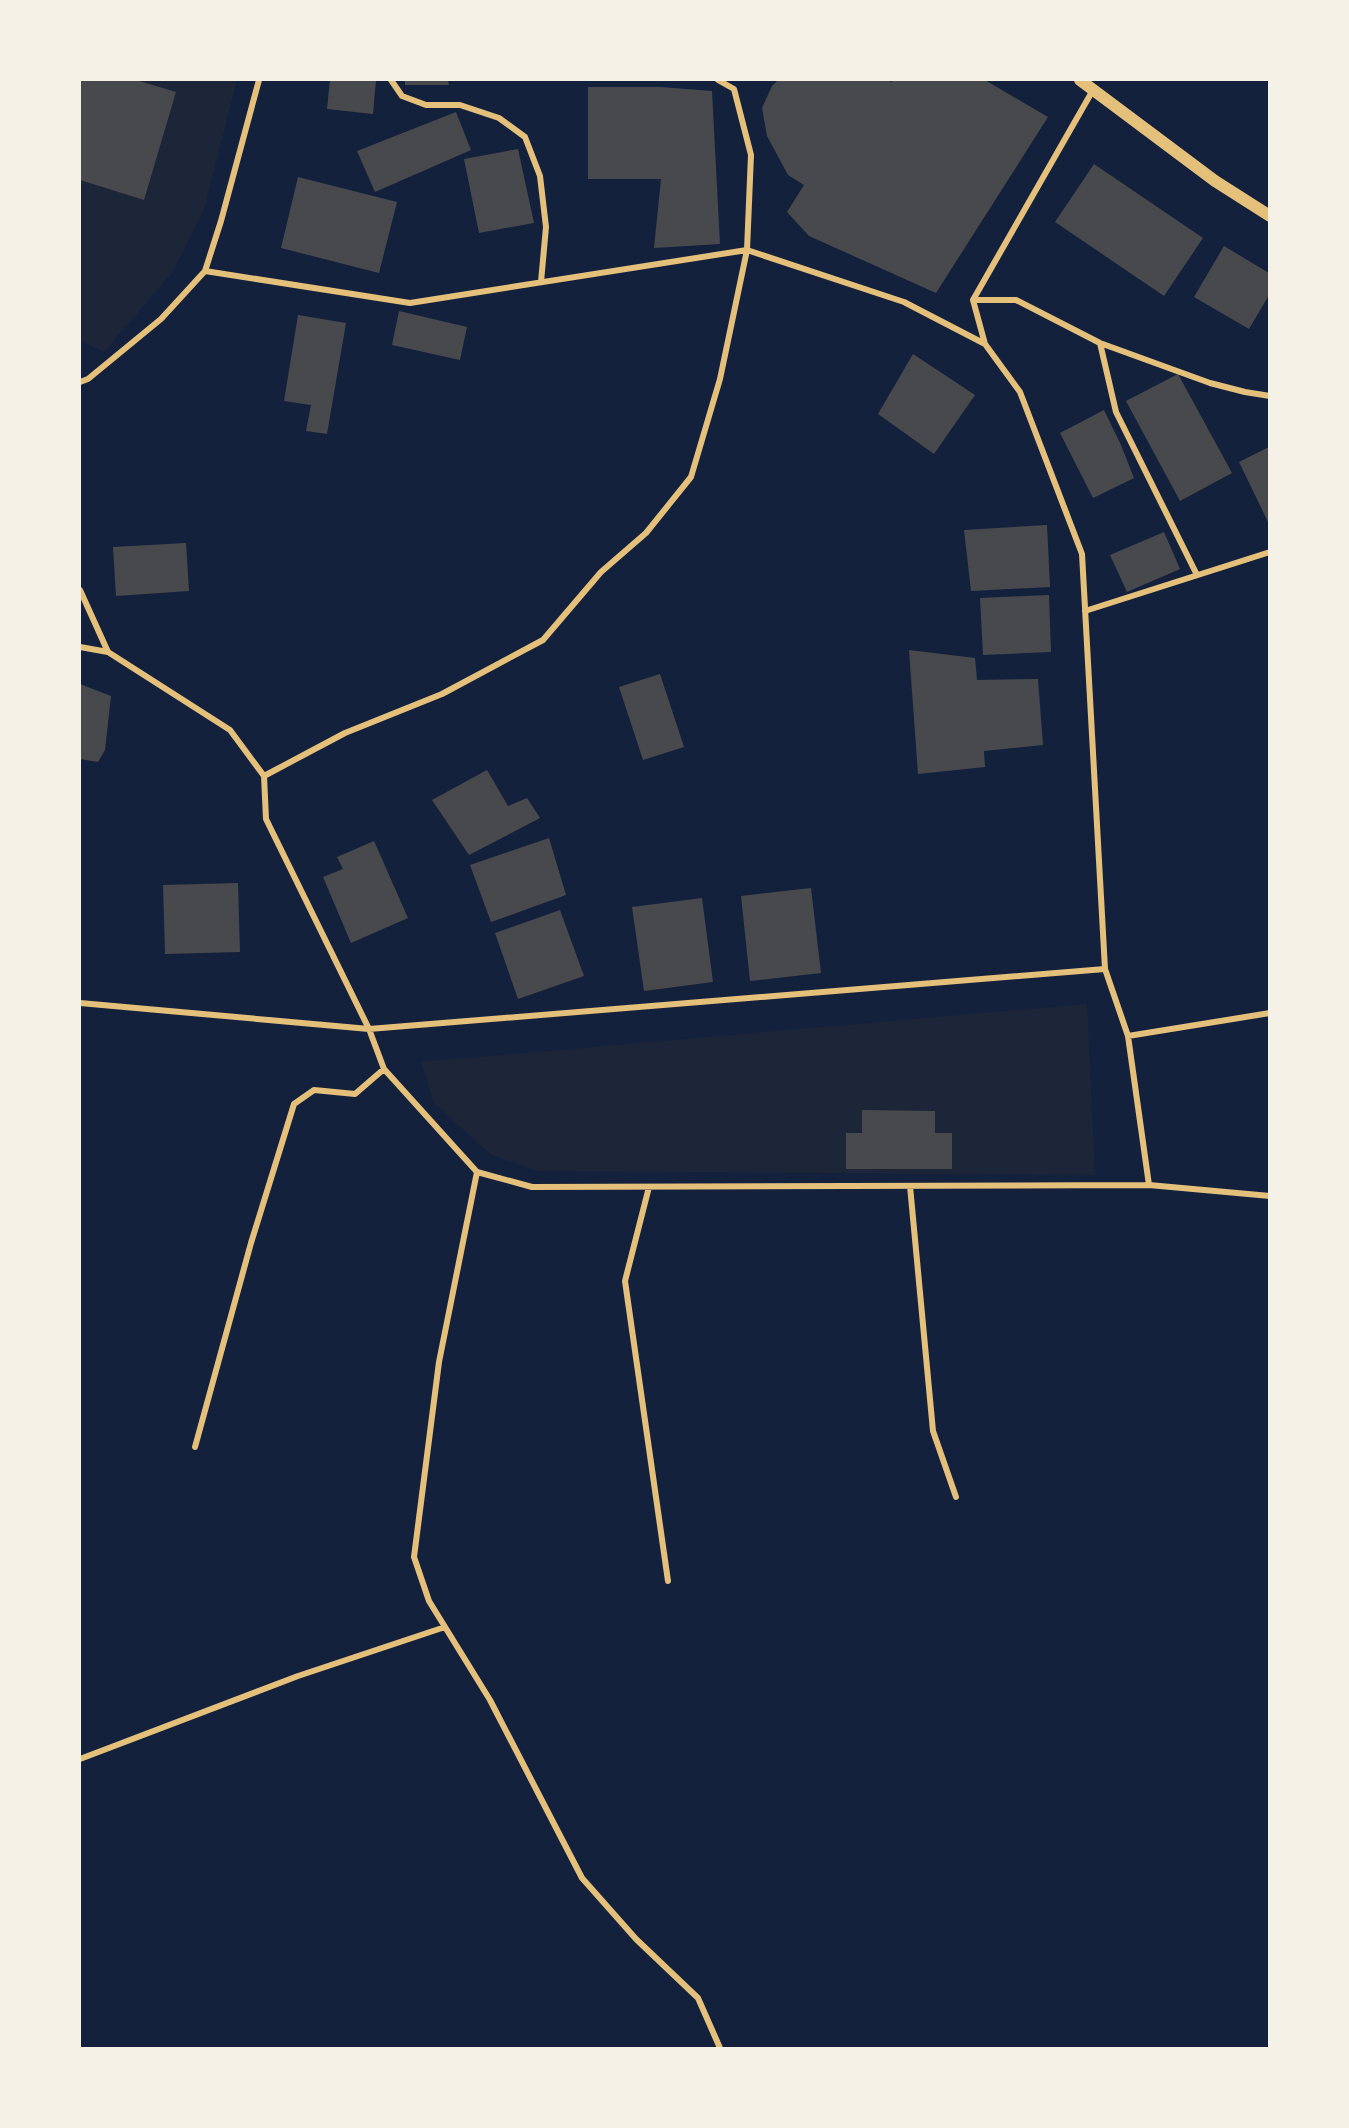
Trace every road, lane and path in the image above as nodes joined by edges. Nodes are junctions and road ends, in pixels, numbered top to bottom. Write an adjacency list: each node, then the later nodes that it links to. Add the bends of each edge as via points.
1 (259, 80): 8 (street)
2 (391, 80): 9 (street, via 402,96 426,105 460,105 499,118 525,137 540,176 546,226)
3 (718, 80): 7 (street, via 734,89 751,155)
4 (1080, 80): 5 (main road)
5 (1093, 90): 6 (main road); 10 (street)
6 (1269, 216)
7 (747, 250): 9 (street); 12 (street, via 904,302); 21 (street, via 720,378 691,477 646,533 601,572 543,640 442,694 345,733)
8 (205, 271): 9 (street, via 410,303); 13 (street, via 160,319 88,380)
9 (541, 282)
10 (973, 300): 11 (street, via 1016,300); 12 (street)
11 (1100, 343): 14 (street, via 1210,383); 16 (street, via 1116,412)
12 (985, 344): 18 (street, via 1020,392 1082,554)
13 (80, 382)
14 (1269, 396)
15 (1269, 552): 16 (street)
16 (1197, 575): 18 (street)
17 (80, 590): 20 (street)
18 (1085, 610): 22 (street)
19 (80, 647): 20 (street)
20 (108, 652): 21 (street, via 230,730)
21 (264, 776): 25 (street, via 266,819)
22 (1105, 969): 25 (street); 26 (street)
23 (80, 1003): 25 (street)
24 (1269, 1013): 26 (street)
25 (369, 1029): 27 (street)
26 (1128, 1036): 29 (street)
27 (384, 1069): 28 (street); 33 (street, via 355,1094 314,1090 294,1104)
28 (477, 1172): 31 (street, via 532,1187); 36 (street, via 439,1362 414,1557 429,1601)
29 (1149, 1185): 30 (street); 32 (street)
30 (910, 1186): 31 (street); 34 (street, via 933,1431)
31 (649, 1187): 35 (street, via 625,1281)
32 (1269, 1196)
33 (195, 1447)
34 (956, 1497)
35 (668, 1581)
36 (445, 1627): 37 (street, via 298,1676); 38 (street, via 490,1700 582,1878 636,1939 698,1998)
37 (80, 1759)
38 (720, 2049)

